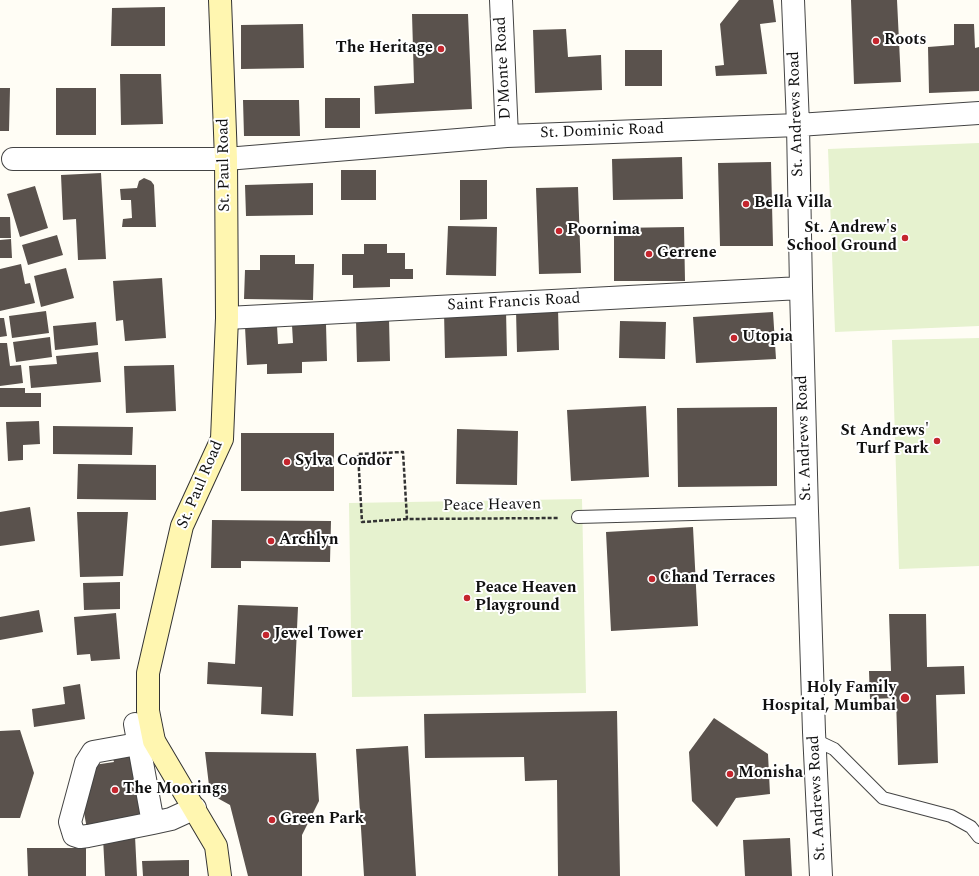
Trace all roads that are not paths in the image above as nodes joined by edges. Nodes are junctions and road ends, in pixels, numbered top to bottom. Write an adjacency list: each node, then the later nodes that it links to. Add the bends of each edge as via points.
1 (220, 0): 8 (street, St. Paul Road)
2 (500, 0): 6 (street, D'Monte Road)
3 (793, 0): 5 (street, St. Andrews Road)
4 (979, 113): 5 (street, St. Dominic Road)
5 (798, 125): 6 (street, St. Dominic Road); 9 (street, St. Andrews Road)
6 (507, 136): 8 (street, St. Dominic Road)
7 (13, 159): 8 (street, St. Dominic Road)
8 (226, 159): 10 (street, St. Paul Road)
9 (801, 288): 10 (street, Saint Francis Road); 11 (street, St. Andrews Road)
10 (227, 318): 13 (street, St. Paul Road, via 222,439 182,526 148,674 148,711)
11 (806, 511): 12 (lane); 14 (street, St. Andrews Road)
12 (578, 518)
13 (142, 736): 15 (street, St. Paul Road); 16 (street); 16 (street, via 93,752 86,763 70,822 74,835 80,837)
14 (815, 740): 17 (lane, via 834,749 883,798 950,816 971,826); 19 (street, St. Andrews Road)
15 (195, 808): 16 (street, via 171,819); 18 (street, St. Paul Road, via 216,846)
16 (153, 823)
17 (979, 837)
18 (220, 876)
19 (821, 876)

